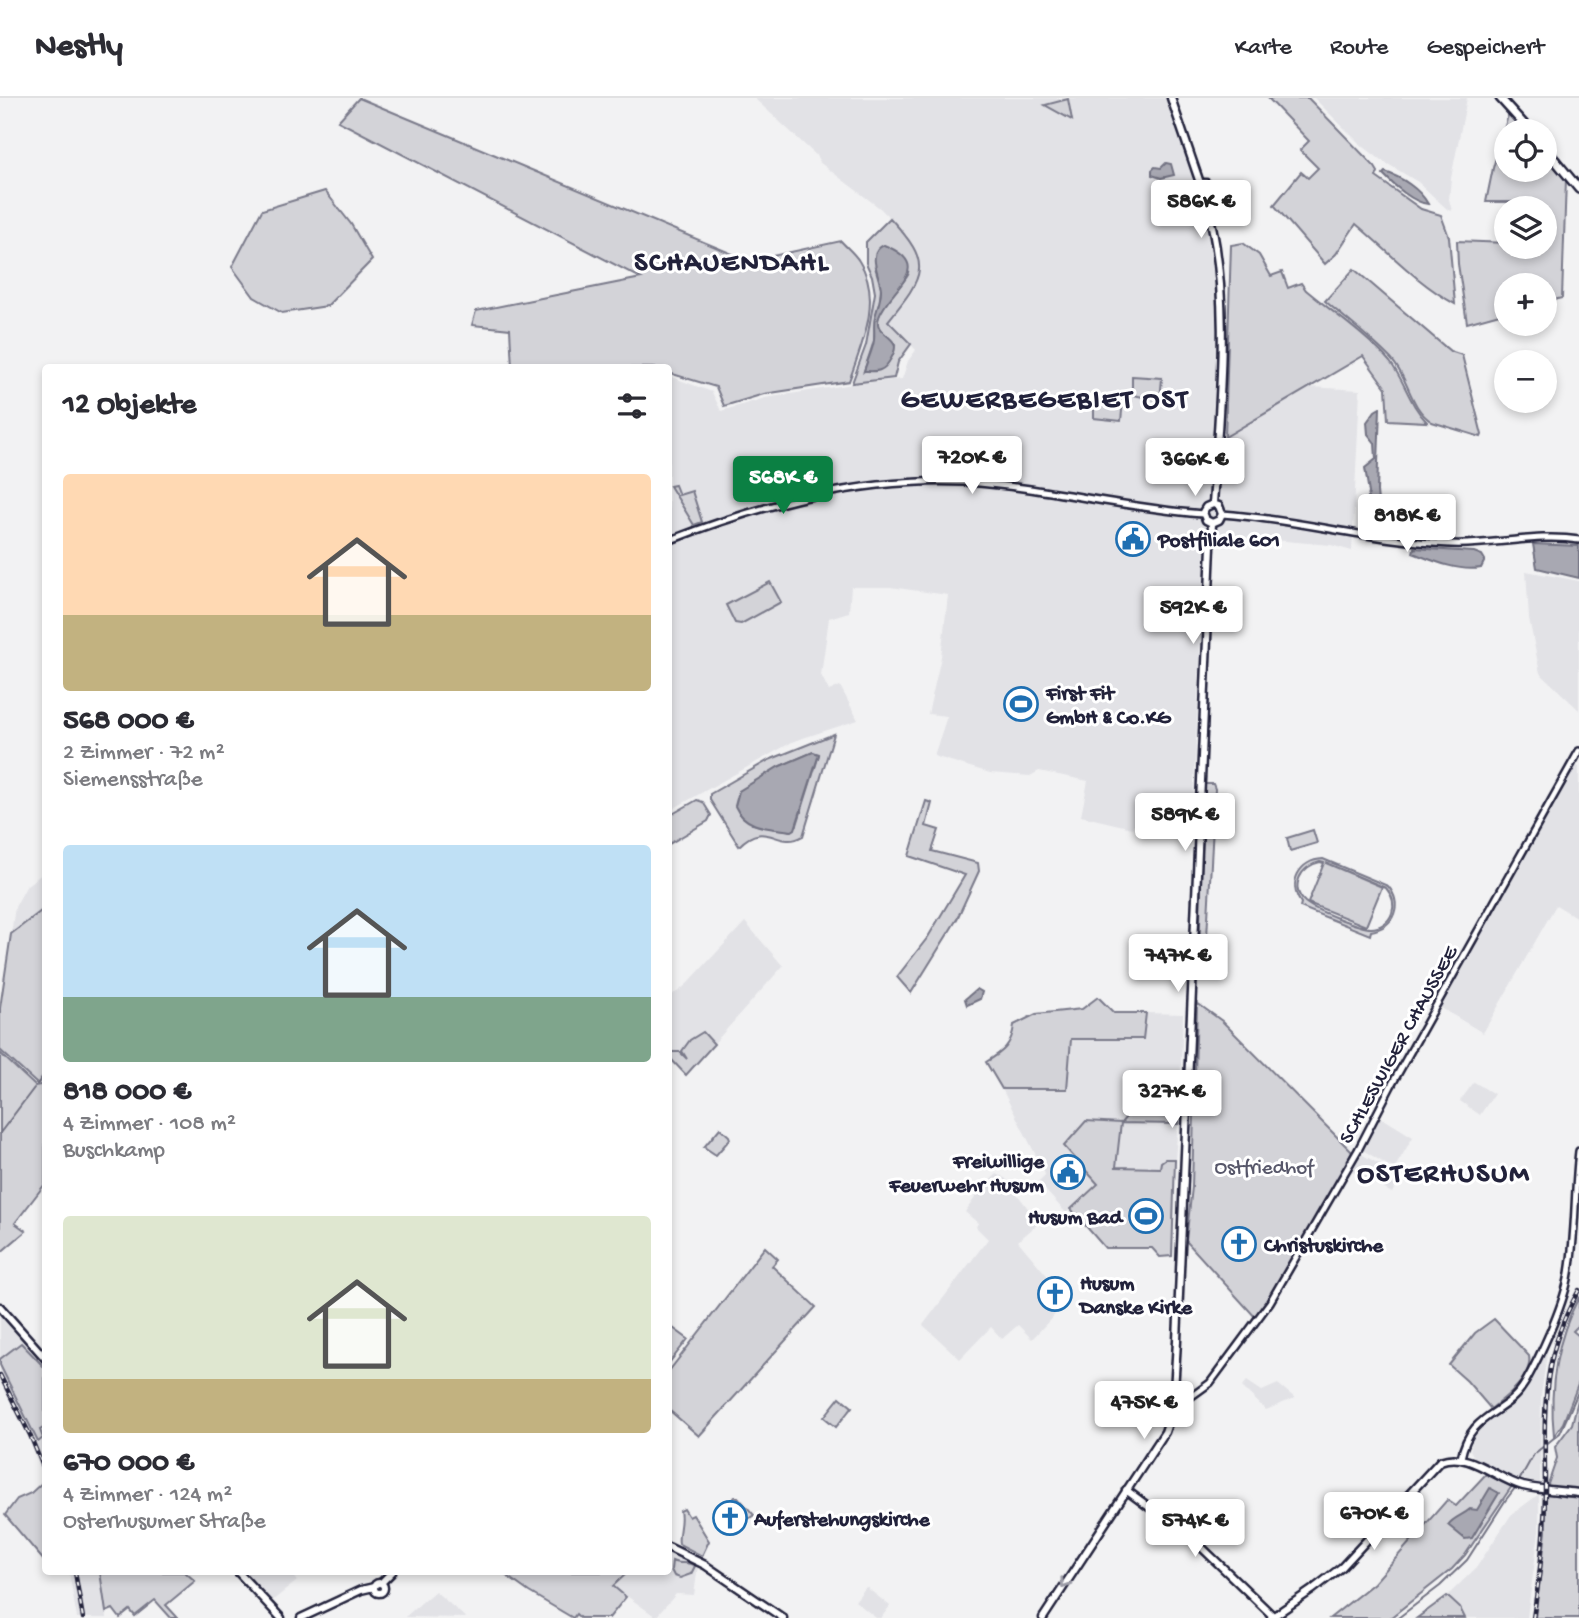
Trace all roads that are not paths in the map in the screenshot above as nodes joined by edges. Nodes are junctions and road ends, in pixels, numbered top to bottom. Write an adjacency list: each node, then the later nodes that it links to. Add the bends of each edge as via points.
1 (1171, 98): 5 (main road)
2 (1500, 98): 3 (highway)
3 (1519, 119)
4 (1557, 162): 6 (highway)
5 (1200, 183): 7 (main road, via 1195,194); 7 (main road, via 1211,187)
6 (1579, 189)
7 (1205, 199): 8 (main road, via 1220,277)
8 (1213, 504): 9 (main road); 10 (main road)
9 (1203, 514): 11 (main road); 12 (street, via 965,482 907,482 783,502)
10 (1222, 514): 11 (main road); 13 (street, via 1445,544)
11 (1212, 523): 20 (main road)
12 (672, 540)
13 (1579, 540)
14 (1579, 751): 15 (street, SCHLESWIGER CHAUSSEE)
15 (1573, 763): 16 (street); 20 (street, SCHLESWIGER CHAUSSEE, via 1270,1302 1210,1383 1192,1395)
16 (1579, 766)
17 (1579, 1152): 21 (street, via 1569,1276 1561,1303 1521,1388 1473,1428)
18 (0, 1307): 19 (main road)
19 (42, 1354)
20 (1174, 1395): 22 (main road, via 1165,1432)
21 (1461, 1458): 23 (main road, via 1522,1486); 28 (main road, via 1448,1458 1433,1467 1342,1567)
22 (1126, 1490): 28 (main road, via 1195,1541); 33 (main road, one-way to 33)
23 (1579, 1493)
24 (672, 1549): 32 (main road, via 705,1565)
25 (241, 1575): 27 (main road)
26 (389, 1575): 31 (main road, via 381,1583 385,1586 381,1593 374,1587 361,1590)
27 (271, 1607): 29 (main road); 30 (main road)
28 (1272, 1617)
29 (274, 1618)
30 (281, 1618)
31 (301, 1618)
32 (783, 1618)
33 (1043, 1618)

